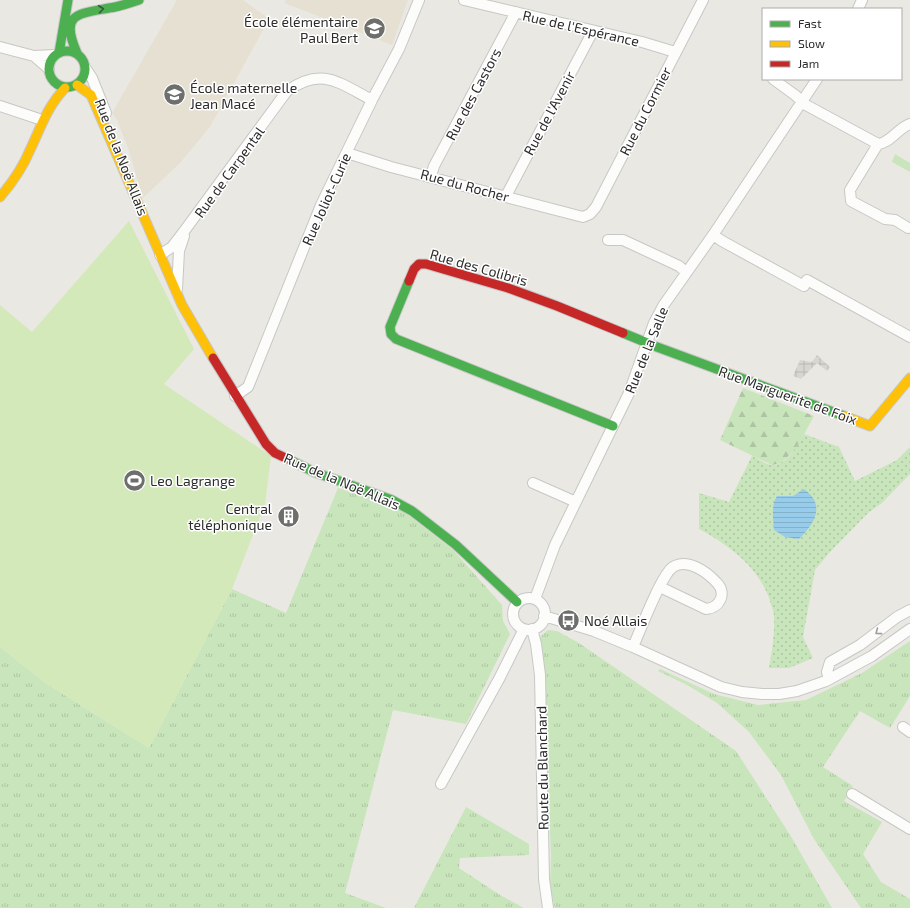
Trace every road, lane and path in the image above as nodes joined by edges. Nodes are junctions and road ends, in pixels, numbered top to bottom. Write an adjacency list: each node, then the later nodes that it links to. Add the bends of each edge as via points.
1 (68, 0): 13 (street)
2 (73, 0): 7 (street)
3 (139, 0): 7 (street, one-way to 3, via 112,8)
4 (419, 0): 22 (street, Rue Joliot-Curie, via 399,49)
5 (464, 0): 8 (street, Rue de l'Espérance)
6 (703, 0): 11 (street, Rue du Cormier)
7 (82, 12): 12 (street, via 71,22 70,29)
8 (516, 12): 9 (street, Rue de l'Espérance); 29 (street, Rue des Castors)
9 (593, 31): 11 (street, Rue de l'Espérance); 30 (street, Rue de l'Avenir)
10 (0, 47): 14 (street)
11 (675, 52): 32 (street, Rue du Cormier, via 596,206 590,214)
12 (77, 53): 13 (street, via 65,51); 16 (street, via 85,63)
13 (57, 54): 14 (street); 15 (street)
14 (34, 56): 15 (street)
15 (49, 68): 20 (street)
16 (86, 69): 19 (street, via 82,81); 37 (street, Rue de la Noë Allais, via 116,138)
17 (774, 80): 23 (street)
18 (816, 80): 23 (street, Rue de la Salle)
19 (77, 85): 21 (street); 37 (street, Rue de la Noë Allais, via 91,95)
20 (50, 87): 21 (street, via 56,84); 25 (street)
21 (65, 88): 25 (street, via 55,97)
22 (372, 100): 28 (street, Rue Joliot-Curie); 34 (street, Rue de Carpental, via 332,80 310,78 298,83 287,91)
23 (802, 102): 27 (street); 35 (street, Rue de la Salle)
24 (0, 106): 25 (street)
25 (43, 117): 31 (street, via 16,178)
26 (910, 124): 27 (street, via 883,144)
27 (878, 144): 33 (street, via 850,190 851,201)
28 (347, 153): 29 (street, Rue du Rocher); 45 (street, Rue Joliot-Curie, via 321,205 248,387)
29 (431, 176): 30 (street, Rue du Rocher)
30 (506, 196): 32 (street, Rue du Rocher)
31 (0, 197)
32 (583, 217)
33 (908, 228)
34 (186, 230): 37 (street, Rue de Carpental, via 172,247); 38 (street, Rue de Carpental)
35 (713, 235): 40 (street, Rue de la Salle); 42 (street, via 804,286 807,280)
36 (608, 240): 40 (street, via 623,240 679,266)
37 (158, 251): 39 (street, Rue de la Noë Allais)
38 (179, 259): 39 (street); 41 (street, Rue de Carpental)
39 (165, 268): 41 (street, Rue de la Noë Allais)
40 (686, 272): 43 (street, Rue de la Salle, via 663,306)
41 (177, 293): 45 (street, Rue de la Noë Allais)
42 (910, 337)
43 (647, 343): 44 (street, Rue Marguerite de Foix, via 870,426); 46 (street, Rue de la Salle); 46 (street, Rue des Colibris, via 508,288 426,264 419,264 414,269 390,327 396,339)
44 (910, 378)
45 (235, 396): 51 (street, Rue de la Noë Allais, via 257,431 275,453 314,472 392,500 412,511 456,545)
46 (614, 426): 48 (street, Rue de la Salle)
47 (533, 483): 48 (street)
48 (576, 502): 50 (street, Rue de la Salle, via 555,545)
49 (660, 588): 49 (street, via 666,575 673,568 689,565 703,571 718,583 721,597 712,609 706,609); 56 (street)
50 (535, 599): 51 (street, via 526,598); 53 (street, via 543,606)
51 (518, 602): 54 (street, via 514,606 513,617 515,622)
52 (910, 610): 57 (street, one-way to 57, via 860,645 830,662 827,672)
53 (544, 616): 54 (street, via 540,624); 56 (street, via 594,631)
54 (528, 629): 58 (street); 61 (street, Route du Blanchard, via 536,644 540,675 544,879)
55 (910, 629): 57 (street, via 872,656)
56 (633, 647): 57 (street, via 721,687 742,692 779,694 797,691)
57 (829, 679)
58 (441, 784)
59 (852, 794): 60 (street)
60 (910, 829)
61 (548, 908)

